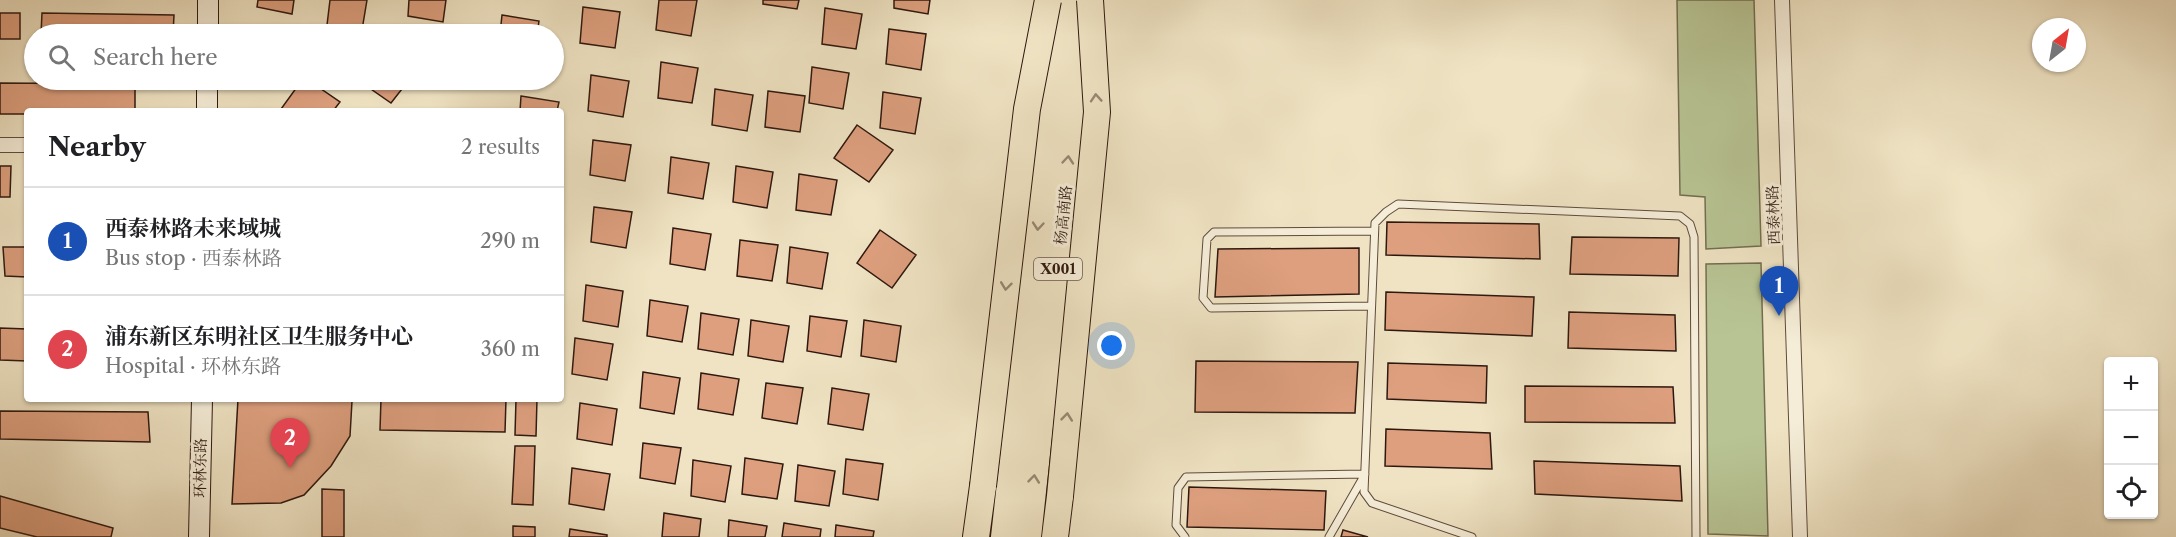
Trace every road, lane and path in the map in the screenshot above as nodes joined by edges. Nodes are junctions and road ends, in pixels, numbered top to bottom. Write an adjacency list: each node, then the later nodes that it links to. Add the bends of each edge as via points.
1 (208, 0): 7 (street)
2 (1048, 0): 17 (highway, one-way to 17, bridge, via 1027,109)
3 (1056, 0): 18 (highway, 杨高南路 / X001, one-way to 18, via 1034,271)
4 (1082, 0): 19 (highway, 杨高南路 / X001, one-way to 4)
5 (1090, 0): 20 (highway, one-way to 5, bridge, via 1097,112)
6 (1782, 0): 25 (street, 西泰林路)
7 (208, 24)
8 (207, 90): 9 (street)
9 (207, 108)
10 (0, 145): 11 (street)
11 (24, 146)
12 (1374, 231): 13 (lane); 13 (lane, via 1214,232 1207,240 1203,298 1210,308); 24 (lane, via 1375,223 1398,204 1680,216 1690,224 1694,237)
13 (1371, 306): 15 (lane)
14 (202, 402): 16 (street, 环林东路)
15 (1365, 474): 21 (lane, via 1186,477 1178,488 1176,525); 22 (lane); 23 (lane, via 1364,492 1372,503)
16 (199, 537)
17 (976, 537)
18 (1004, 537)
19 (1028, 537)
20 (1055, 537)
21 (1185, 537)
22 (1329, 537)
23 (1472, 537)
24 (1696, 537)
25 (1800, 537)

